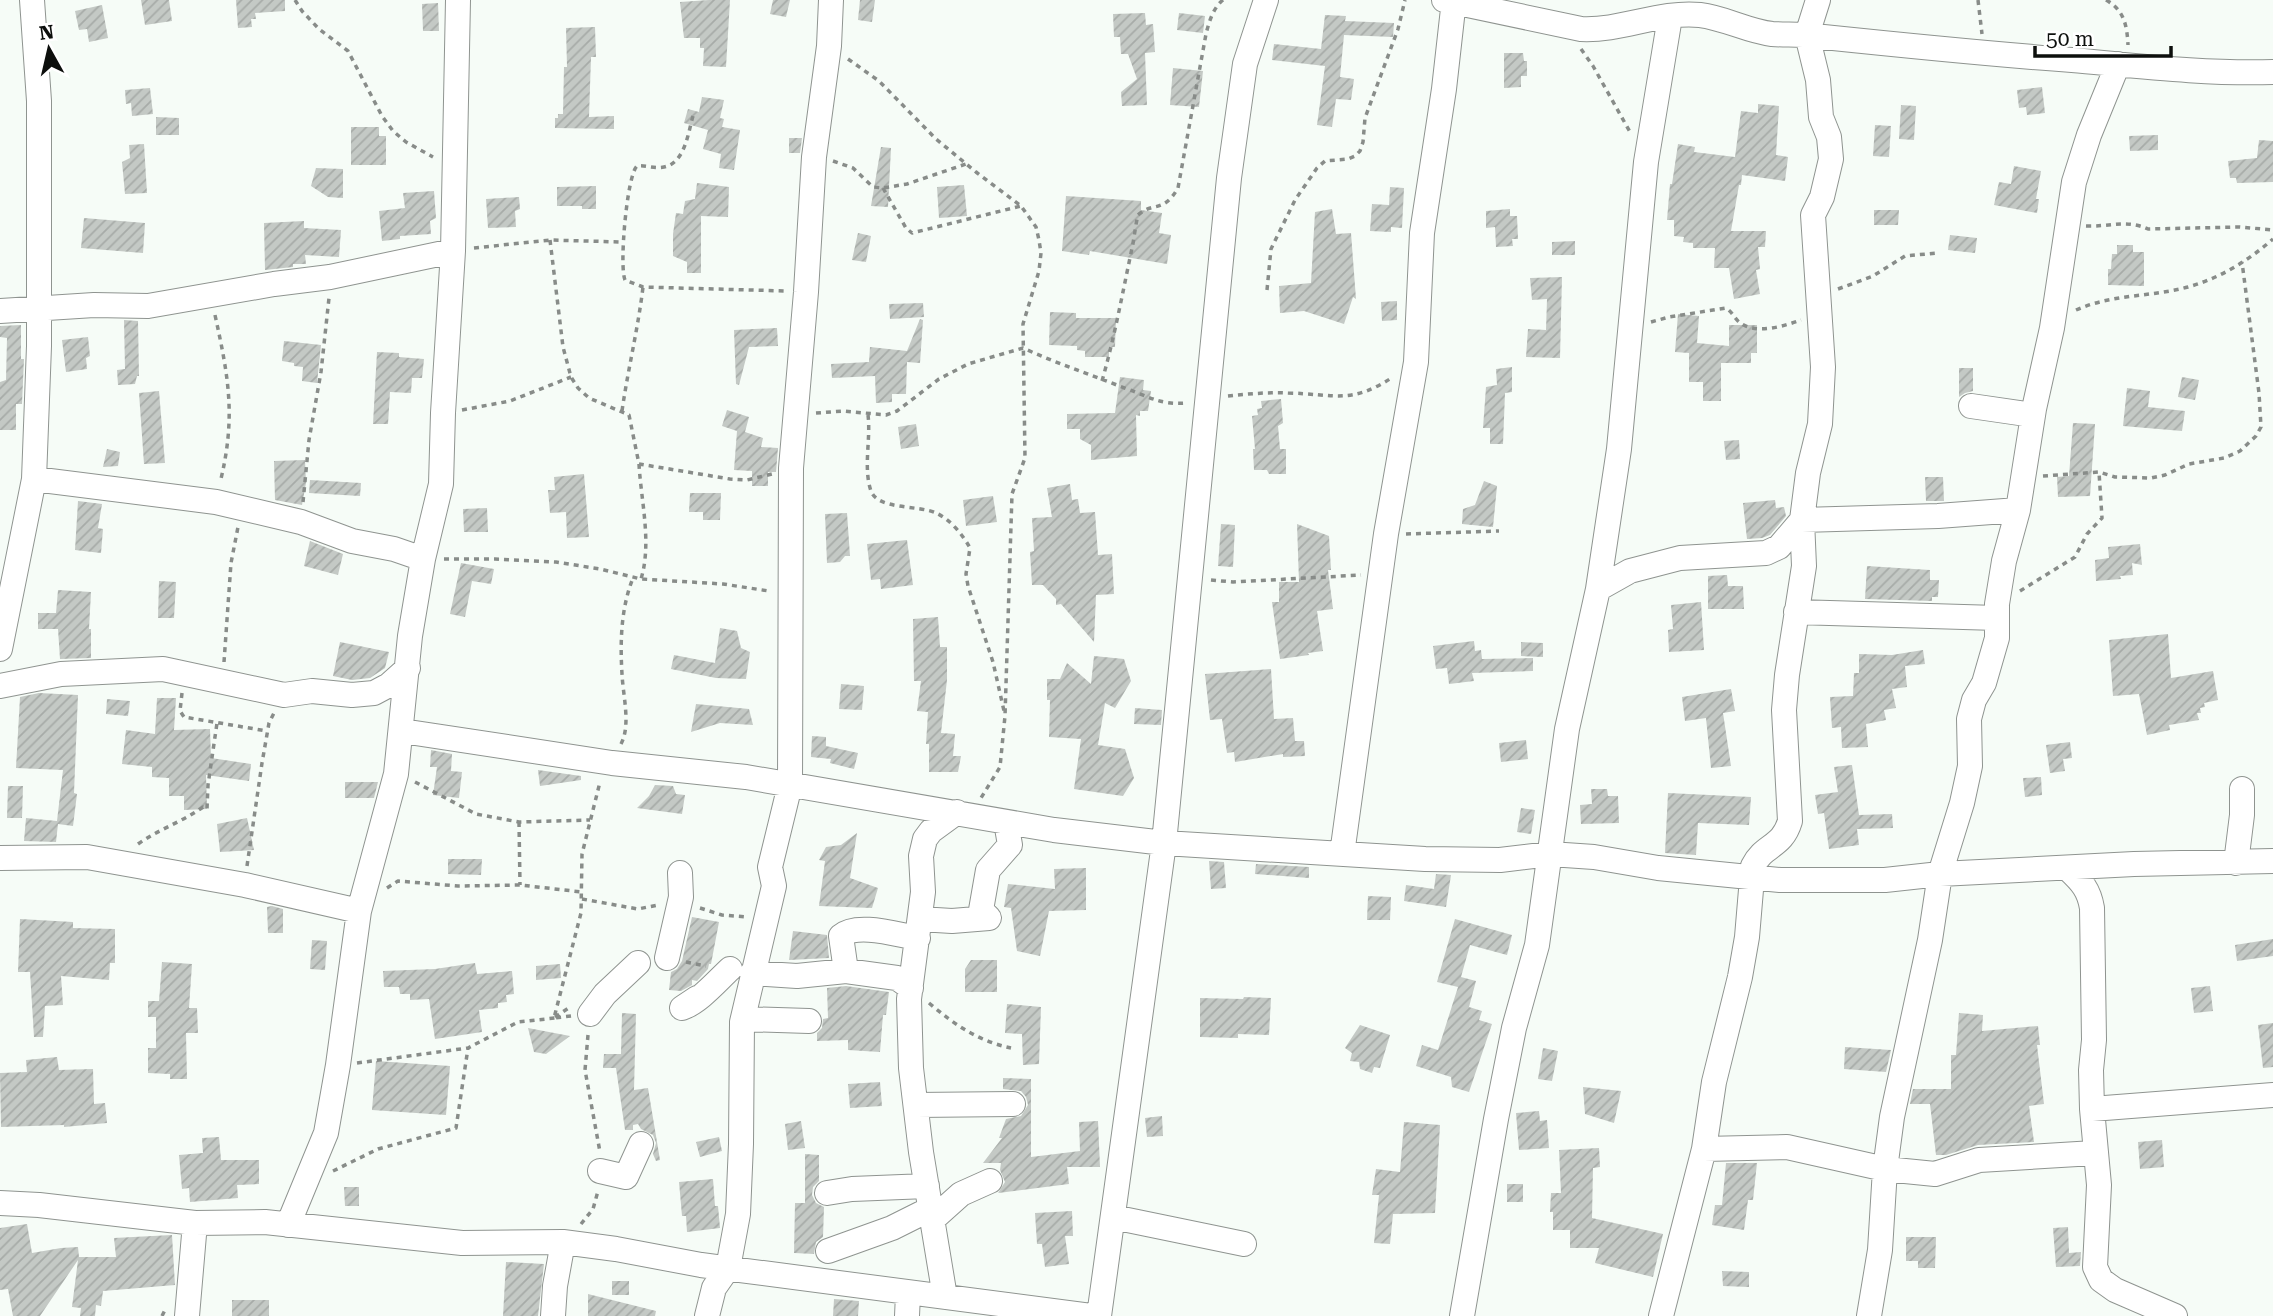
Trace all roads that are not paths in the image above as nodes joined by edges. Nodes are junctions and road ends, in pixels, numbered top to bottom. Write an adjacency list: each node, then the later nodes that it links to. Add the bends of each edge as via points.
1 (32, 0): 13 (street, via 39,101)
2 (458, 0): 12 (street)
3 (831, 0): 28 (street, via 814,157 791,468)
4 (1266, 0): 32 (street, via 1245,64 1229,178)
5 (1444, 0): 6 (street)
6 (1454, 0): 8 (street, via 1581,29 1603,30 1645,18); 33 (street, via 1422,233 1416,362 1386,534)
7 (1818, 0): 9 (street)
8 (1671, 17): 9 (street, via 1698,15 1748,30); 21 (street, via 1646,162 1619,449)
9 (1807, 35): 10 (street); 19 (street, via 1831,159 1814,215 1823,367 1820,424)
10 (2123, 64): 11 (street, via 2222,74); 16 (street, via 2077,170)
11 (2273, 72)
12 (453, 251): 13 (street, via 148,306); 20 (street, via 442,484)
13 (38, 308): 14 (street); 17 (street)
14 (0, 311)
15 (1971, 406): 16 (street)
16 (2033, 415): 18 (street)
17 (34, 479): 20 (street, via 216,502); 24 (street)
18 (2018, 510): 19 (street); 22 (street)
19 (1802, 520): 21 (street, via 1779,547 1766,553 1680,558 1630,572); 23 (street, via 1804,566)
20 (423, 559): 25 (street)
21 (1598, 589): 34 (street, via 1567,729)
22 (1997, 611): 23 (street); 40 (street, via 1997,638 1969,719 1970,766 1962,803)
23 (1796, 612): 41 (street, via 1784,710 1790,821 1786,835 1758,856)
24 (0, 649)
25 (408, 668): 26 (street, via 374,693 352,695 312,691 284,695 163,670 61,674); 27 (street)
26 (0, 686)
27 (402, 731): 28 (street); 42 (street, via 396,774)
28 (790, 785): 30 (street); 46 (street, via 770,867 774,886)
29 (2242, 789): 37 (street)
30 (964, 813): 31 (street); 43 (street, via 925,839)
31 (1006, 822): 32 (street); 43 (street, via 1010,845 988,870 982,898 981,910 989,918)
32 (1164, 843): 33 (street); 66 (street)
33 (1342, 854): 34 (street, via 1500,860)
34 (1550, 854): 41 (street); 80 (street, via 1537,946 1514,1028)
35 (0, 858): 42 (street, via 87,857)
36 (2273, 862): 37 (street)
37 (2236, 863): 38 (street)
38 (2068, 869): 40 (street); 56 (street, via 2084,884 2092,908)
39 (680, 873): 44 (street, via 680,901)
40 (1940, 874): 41 (street, via 1885,880); 60 (street)
41 (1752, 877): 58 (street, via 1740,977 1714,1082)
42 (359, 911): 68 (street, via 326,1133)
43 (919, 929): 47 (street, via 846,931 841,936); 48 (street)
44 (667, 958)
45 (638, 963): 50 (street)
46 (741, 971): 47 (street, via 797,976); 49 (street); 51 (street)
47 (846, 971): 48 (street, via 897,978)
48 (911, 988): 55 (street)
49 (697, 998)
50 (590, 1014)
51 (743, 1019): 52 (street); 72 (street, via 738,1214)
52 (809, 1021)
53 (2273, 1096): 56 (street)
54 (1013, 1104): 55 (street)
55 (916, 1105): 65 (street)
56 (2092, 1109): 59 (street)
57 (641, 1144): 61 (street, via 626,1177)
58 (1704, 1149): 60 (street, via 1787,1147); 81 (street)
59 (2094, 1153): 60 (street, via 1979,1160 1935,1174); 83 (street, via 2099,1185 2095,1267 2101,1280)
60 (1885, 1168): 82 (street)
61 (600, 1171)
62 (990, 1181): 65 (street)
63 (827, 1193): 65 (street)
64 (0, 1203): 67 (street)
65 (930, 1205): 71 (street, via 892,1227); 73 (street)
66 (1113, 1217): 70 (street); 79 (street)
67 (195, 1223): 68 (street); 75 (street)
68 (288, 1225): 69 (street, via 461,1243)
69 (562, 1242): 72 (street); 76 (street)
70 (1244, 1244)
71 (828, 1251)
72 (728, 1268): 74 (street); 77 (street, via 714,1288)
73 (945, 1297): 74 (street); 78 (street)
74 (907, 1305)
75 (187, 1316)
76 (553, 1316)
77 (707, 1316)
78 (1091, 1316)
79 (1099, 1316)
80 (1462, 1316)
81 (1661, 1316)
82 (1870, 1316)
83 (2175, 1316)

